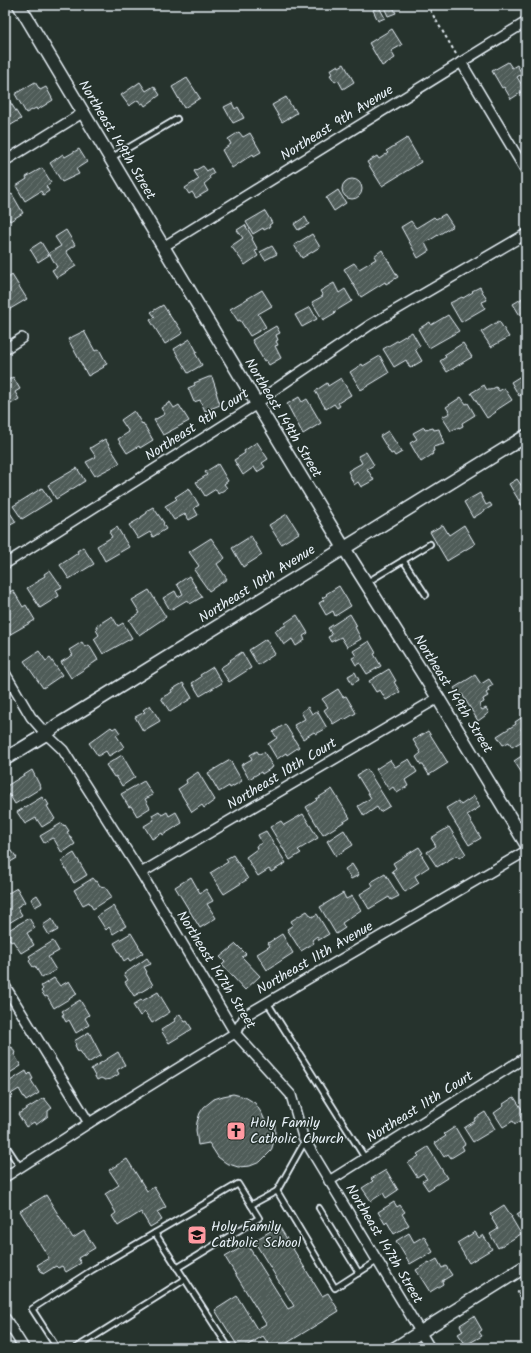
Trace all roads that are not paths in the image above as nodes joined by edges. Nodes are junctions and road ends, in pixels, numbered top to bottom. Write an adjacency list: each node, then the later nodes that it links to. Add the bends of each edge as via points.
1 (19, 5): 4 (street, Northeast 149th Street)
2 (526, 22): 3 (street, Northeast 9th Avenue)
3 (461, 62): 8 (street); 10 (street, Northeast 9th Avenue)
4 (84, 112): 6 (street, Northeast 149th Street); 7 (street)
5 (177, 119): 6 (lane)
6 (111, 158): 10 (street, Northeast 149th Street)
7 (5, 161)
8 (526, 171)
9 (526, 234): 13 (street, Northeast 9th Court, via 370,325)
10 (163, 247): 13 (street, Northeast 149th Street)
11 (22, 338): 12 (street)
12 (5, 348)
13 (257, 404): 16 (street, Northeast 149th Street); 18 (street, Northeast 9th Court)
14 (526, 436): 16 (street, Northeast 10th Avenue)
15 (430, 544): 17 (lane)
16 (344, 548): 19 (street, Northeast 149th Street); 23 (street, Northeast 10th Avenue)
17 (403, 560): 19 (lane); 20 (lane)
18 (5, 564)
19 (366, 583): 22 (street, Northeast 149th Street)
20 (426, 595)
21 (5, 673): 23 (street, Northeast 147th Street, via 32,717)
22 (438, 698): 25 (street, Northeast 149th Street); 27 (street, Northeast 10th Court)
23 (46, 734): 24 (street, Northeast 10th Avenue); 27 (street, Northeast 147th Street, via 64,750)
24 (5, 760)
25 (526, 844)
26 (526, 851): 29 (street, Northeast 11th Avenue)
27 (141, 874): 30 (street, Northeast 147th Street)
28 (5, 986): 32 (street)
29 (267, 1002): 30 (street, Northeast 11th Avenue, via 246,1015); 35 (lane)
30 (235, 1032): 32 (street, Northeast 11th Avenue); 33 (street, Northeast 147th Street, via 290,1095)
31 (526, 1057): 35 (street, Northeast 11th Court)
32 (89, 1123): 36 (street, Northeast 11th Avenue)
33 (305, 1141): 38 (street, Northeast 147th Street); 39 (lane)
34 (5, 1144): 36 (lane)
35 (365, 1158): 38 (street, Northeast 11th Court)
36 (20, 1167): 37 (street, Northeast 11th Avenue)
37 (5, 1177)
38 (329, 1181): 43 (street, Northeast 147th Street)
39 (277, 1191): 40 (lane); 46 (lane, via 335,1288)
40 (251, 1205): 42 (lane, via 238,1184); 45 (lane, via 258,1218)
41 (319, 1208): 46 (lane)
42 (155, 1233): 45 (lane); 51 (lane, via 32,1309)
43 (377, 1261): 46 (lane); 49 (street, Northeast 147th Street)
44 (526, 1266): 49 (street)
45 (177, 1268): 47 (lane)
46 (359, 1273)
47 (184, 1280): 52 (lane); 53 (lane)
48 (5, 1318): 50 (street)
49 (420, 1333): 54 (street); 55 (street, Northeast 147th Street)
50 (24, 1348)
51 (57, 1348)
52 (76, 1348)
53 (228, 1348)
54 (394, 1348)
55 (430, 1348)

